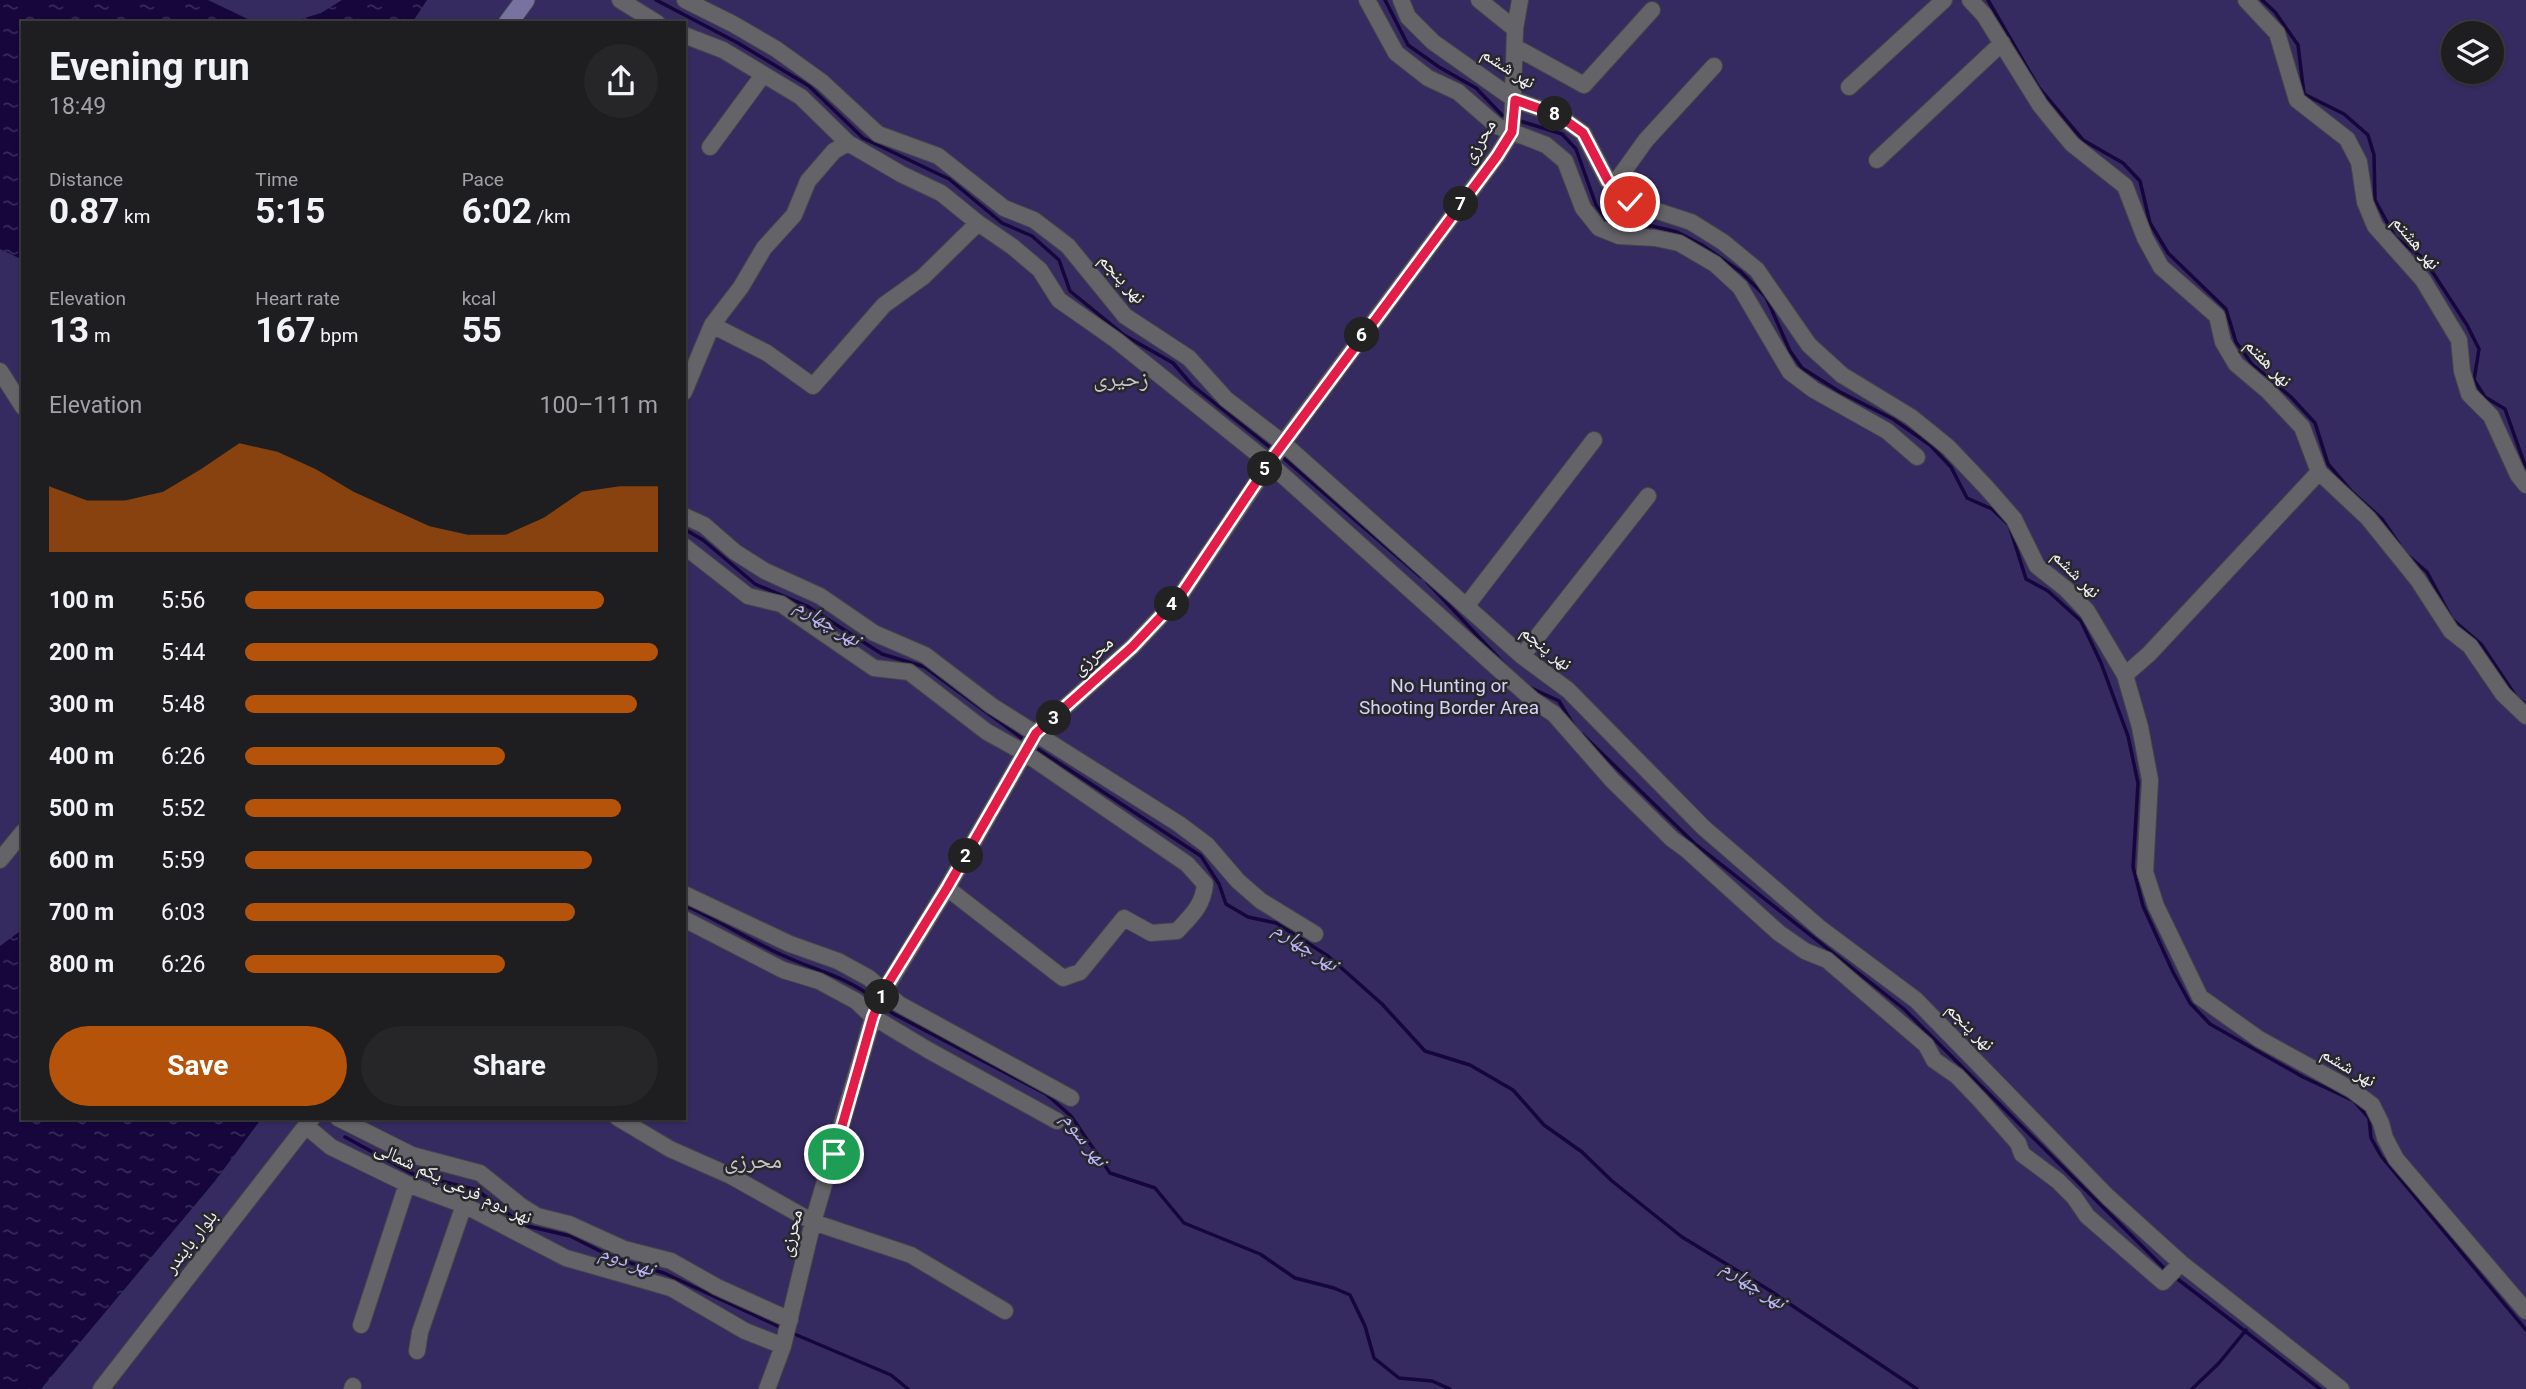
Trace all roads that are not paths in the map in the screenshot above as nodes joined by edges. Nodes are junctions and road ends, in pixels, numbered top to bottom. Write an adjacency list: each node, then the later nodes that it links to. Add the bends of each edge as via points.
1 (525, 0): 13 (main road)
2 (620, 0): 11 (street)
3 (685, 0): 34 (street, نهر پنجم, via 775,49 822,82 878,134 938,156 1004,208 1034,220 1068,246 1125,316 1189,358)
4 (1367, 0): 23 (street, via 1396,53 1428,78 1458,92 1497,127)
5 (1401, 0): 22 (street, نهر ششم, via 1408,17 1433,42)
6 (1479, 0): 15 (street)
7 (1520, 0): 15 (street, محرزی)
8 (1944, 0): 21 (street)
9 (1970, 0): 17 (street, نهر هفتم)
10 (2246, 0): 37 (street, نهر هشتم, via 2277,33 2297,100 2347,139 2359,162 2365,202 2375,226 2423,280 2459,340 2469,394 2490,416)
11 (640, 9): 14 (street)
12 (1652, 10): 18 (street, via 1584,85)
13 (510, 21)
14 (655, 21)
15 (1515, 29): 18 (street, محرزی)
16 (686, 36): 20 (street, نهر پنجم, via 723,50)
17 (2002, 43): 26 (street); 36 (street, نهر هفتم, via 2064,135 2125,186 2161,267 2217,316 2223,342 2236,364 2302,427)
18 (1516, 47): 22 (street, محرزی)
19 (1714, 66): 27 (street, via 1646,140)
20 (763, 75): 24 (street, نهر پنجم, via 801,97); 25 (street)
21 (1849, 87)
22 (1514, 104): 23 (street, محرزی); 27 (street, نهر ششم, via 1558,115 1583,133)
23 (1512, 128): 34 (street, محرزی, via 1497,156); 35 (street, via 1546,145 1565,161 1583,208 1599,228 1619,236 1679,243 1715,264 1740,287 1790,372 1886,431)
24 (848, 143): 28 (street, نهر پنجم, via 942,193); 29 (street, via 834,151 808,181 794,215 764,248)
25 (710, 147)
26 (1877, 160)
27 (1613, 186): 43 (street, نهر ششم, via 1630,202 1691,222 1723,242 1757,270 1810,345 1842,375 1911,417 1948,447 2014,519 2037,566 2087,611)
28 (978, 223): 29 (street, via 923,277 884,305 813,386 767,354); 34 (street, نهر پنجم, via 1040,270 1059,300)
29 (712, 325): 31 (street)
30 (0, 371): 32 (street)
31 (686, 387)
32 (21, 404)
33 (1594, 440): 41 (street)
34 (1277, 452): 41 (street, نهر پنجم); 45 (street, محرزی, via 1180,596); 58 (street, نهر پنجم, via 1533,701 1553,714 1672,839 1779,933 1827,960 1926,1045 1934,1060 1957,1076 2018,1143 2022,1154)
35 (1917, 457)
36 (2319, 472): 43 (street); 44 (street, نهر هفتم, via 2368,518 2418,580 2451,631 2470,646 2503,694)
37 (2526, 485)
38 (1648, 496): 42 (street)
39 (686, 517): 45 (street, via 765,571 820,596 874,633 925,655 992,706)
40 (686, 549): 45 (street, via 748,596 781,604 874,667 909,672 988,732)
41 (1467, 605): 42 (street, نهر پنجم)
42 (1522, 656): 58 (street, نهر پنجم, via 1568,690 1704,828 1821,929 1916,1000)
43 (2124, 675): 64 (street, نهر ششم, via 2150,780 2146,872 2156,906 2200,997 2259,1039 2372,1105 2396,1159)
44 (2526, 716)
45 (1030, 744): 48 (street, محرزی); 48 (street, via 1187,864 1205,884 1204,898 1177,931 1151,933 1124,918 1080,972 1063,978); 51 (street, via 1179,824 1207,845 1261,901)
46 (21, 834): 47 (street)
47 (0, 860)
48 (947, 888): 52 (street, محرزی)
49 (686, 895): 52 (street, via 869,978)
50 (686, 920): 52 (street, via 783,970 819,981 856,1001)
51 (1315, 934)
52 (879, 1003): 53 (street, via 908,1010); 56 (street, via 928,1050); 61 (street, محرزی)
53 (1071, 1098)
54 (342, 1120): 66 (street, via 412,1154 481,1173 537,1216 569,1224 624,1249 671,1261)
55 (621, 1120): 61 (street)
56 (1057, 1121)
57 (309, 1122): 59 (street, نهر دوم فرعی یکم شمالی, via 331,1147); 68 (street, بلوار بایندر)
58 (2067, 1172): 62 (street, نهر پنجم, via 2108,1197); 62 (street, نهر پنجم, via 2087,1216 2163,1282)
59 (407, 1184): 60 (street, نهر دوم فرعی یکم شمالی); 65 (street)
60 (464, 1205): 66 (street, نهر دوم فرعی یکم شمالی, via 566,1258 671,1288 745,1331); 67 (street)
61 (813, 1223): 63 (street, via 911,1255); 66 (street, محرزی)
62 (2175, 1270): 70 (street, نهر پنجم)
63 (1005, 1311)
64 (2526, 1311)
65 (361, 1325)
66 (787, 1332): 69 (street, محرزی)
67 (417, 1350)
68 (101, 1389)
69 (767, 1389)
70 (2342, 1389)

